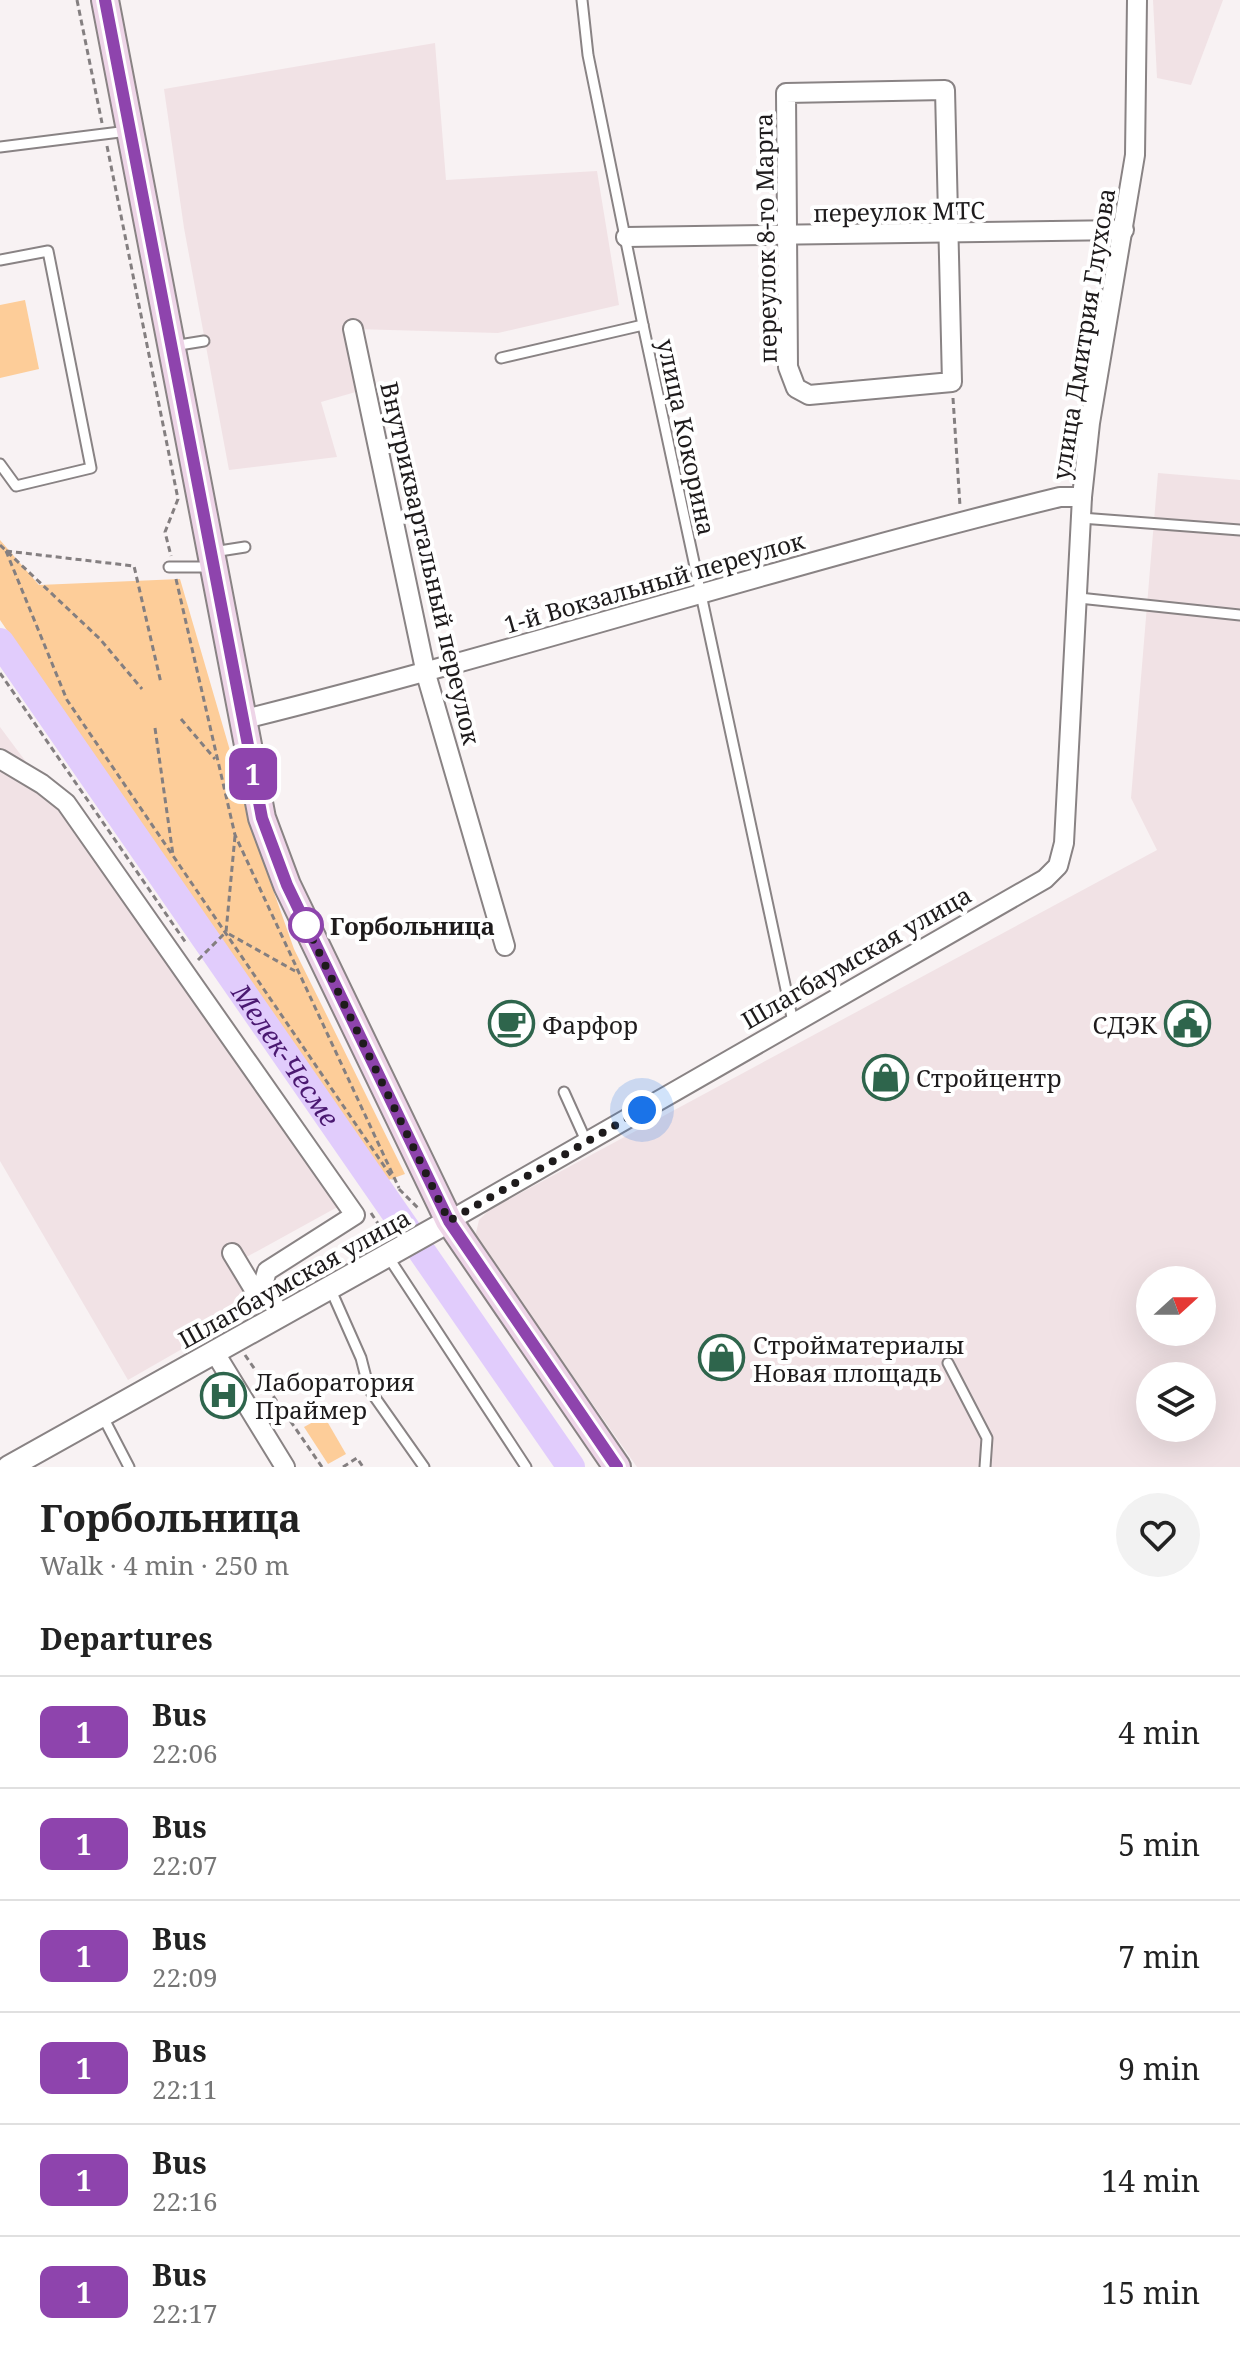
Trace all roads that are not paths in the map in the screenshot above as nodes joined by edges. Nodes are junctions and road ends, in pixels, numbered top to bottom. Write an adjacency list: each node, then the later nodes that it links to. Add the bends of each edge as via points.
1 (105, 0): 4 (main road)
2 (582, 0): 8 (lane, улица Кокорина, via 582,24)
3 (1137, 0): 6 (street, улица Дмитрия Глухова, via 1135,155)
4 (116, 133): 5 (lane); 14 (main road)
5 (0, 147)
6 (1124, 230): 7 (street, переулок МТС); 17 (street, улица Дмитрия Глухова)
7 (947, 234): 9 (street, переулок МТС); 9 (street, переулок 8-го Марта, via 945,90 914,90 786,93); 9 (street, переулок 8-го Марта, via 952,382 809,395 796,388 788,367)
8 (626, 237): 9 (street, переулок МТС); 11 (lane, улица Кокорина)
9 (785, 237)
10 (0, 260): 16 (lane, via 48,251 91,468 16,486)
11 (643, 325): 15 (lane); 23 (lane, улица Кокорина)
12 (353, 329): 26 (street, Внутриквартальный переулок)
13 (204, 341): 14 (lane)
14 (170, 346): 21 (main road, via 182,446)
15 (501, 358)
16 (0, 464)
17 (1082, 497): 18 (street, улица Дмитрия Глухова); 23 (street, 1-й Вокзальный переулок, via 1060,497 961,521)
18 (1081, 518): 19 (lane); 24 (street, улица Дмитрия Глухова)
19 (1240, 530)
20 (245, 547): 21 (lane)
21 (210, 560): 22 (lane); 27 (main road)
22 (169, 567)
23 (700, 592): 26 (street, 1-й Вокзальный переулок); 31 (lane, улица Кокорина)
24 (1079, 598): 25 (lane); 29 (street, улица Дмитрия Глухова, via 1064,843)
25 (1240, 615)
26 (426, 674): 27 (street, 1-й Вокзальный переулок); 30 (street, Внутриквартальный переулок)
27 (241, 720): 34 (main road, via 262,818 287,885)
28 (0, 759): 38 (street, via 66,803 355,1215 267,1271)
29 (1058, 866): 31 (street, Шлагбаумская улица, via 1045,879)
30 (505, 946)
31 (793, 1022): 33 (street, Шлагбаумская улица)
32 (564, 1092): 33 (lane)
33 (587, 1143): 34 (street, Шлагбаумская улица)
34 (442, 1225): 35 (street, Шлагбаумская улица); 48 (main road)
35 (392, 1252): 37 (street, Шлагбаумская улица); 47 (lane)
36 (232, 1253): 38 (street)
37 (330, 1288): 39 (street, Шлагбаумская улица); 46 (lane, via 369,1389)
38 (258, 1290): 39 (street)
39 (278, 1318): 40 (street, Шлагбаумская улица)
40 (215, 1353): 42 (street, Шлагбаумская улица); 45 (street)
41 (948, 1363): 49 (lane, via 987,1438)
42 (101, 1414): 43 (street, Шлагбаумская улица); 44 (lane)
43 (9, 1467)
44 (129, 1467)
45 (285, 1467)
46 (424, 1467)
47 (526, 1467)
48 (617, 1467)
49 (985, 1467)

